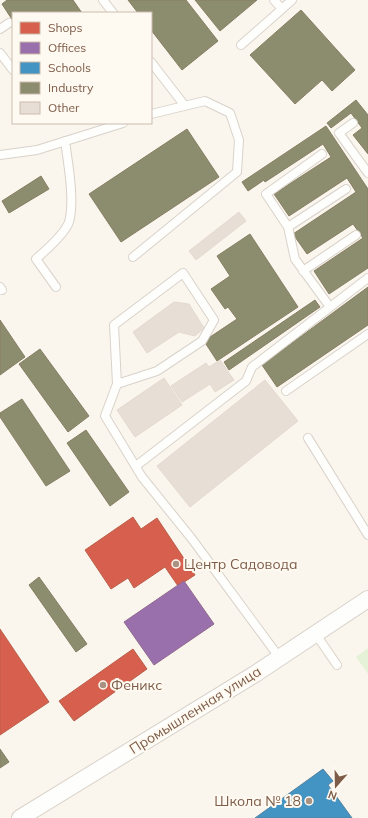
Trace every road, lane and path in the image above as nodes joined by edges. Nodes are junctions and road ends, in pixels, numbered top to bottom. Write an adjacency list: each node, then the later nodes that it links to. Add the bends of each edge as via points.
1 (103, 0): 5 (lane)
2 (274, 0): 4 (lane)
3 (292, 0): 4 (lane)
4 (282, 9): 8 (lane)
5 (112, 12)
6 (9, 23): 7 (lane)
7 (0, 29)
8 (241, 45)
9 (0, 53): 11 (lane)
10 (152, 63): 12 (lane)
11 (12, 69)
12 (185, 106): 13 (lane); 23 (lane, via 205,101 230,113 239,140 238,172)
13 (152, 114)
14 (353, 123): 19 (lane, via 339,133)
15 (120, 124): 16 (lane)
16 (65, 141): 18 (lane, via 37,150); 26 (lane, via 71,189 69,223 36,259)
17 (322, 154): 21 (lane, via 266,194)
18 (0, 155)
19 (368, 173)
20 (346, 189): 21 (lane)
21 (288, 227): 24 (lane, via 295,260)
22 (356, 235): 24 (lane)
23 (133, 257)
24 (303, 271): 27 (lane)
25 (368, 278): 27 (lane)
26 (56, 287)
27 (330, 307): 32 (lane, via 252,367 246,381)
28 (368, 334): 30 (lane)
29 (117, 384): 29 (lane, via 114,325 183,273 214,320 202,342 157,371); 32 (lane, via 105,416)
30 (286, 391)
31 (308, 438): 33 (lane)
32 (136, 466): 36 (lane)
33 (368, 535)
34 (368, 599): 35 (street, Промышленная улица)
35 (315, 633): 36 (street, Промышленная улица); 37 (lane)
36 (279, 657): 38 (street, Промышленная улица)
37 (337, 665)
38 (20, 818)

